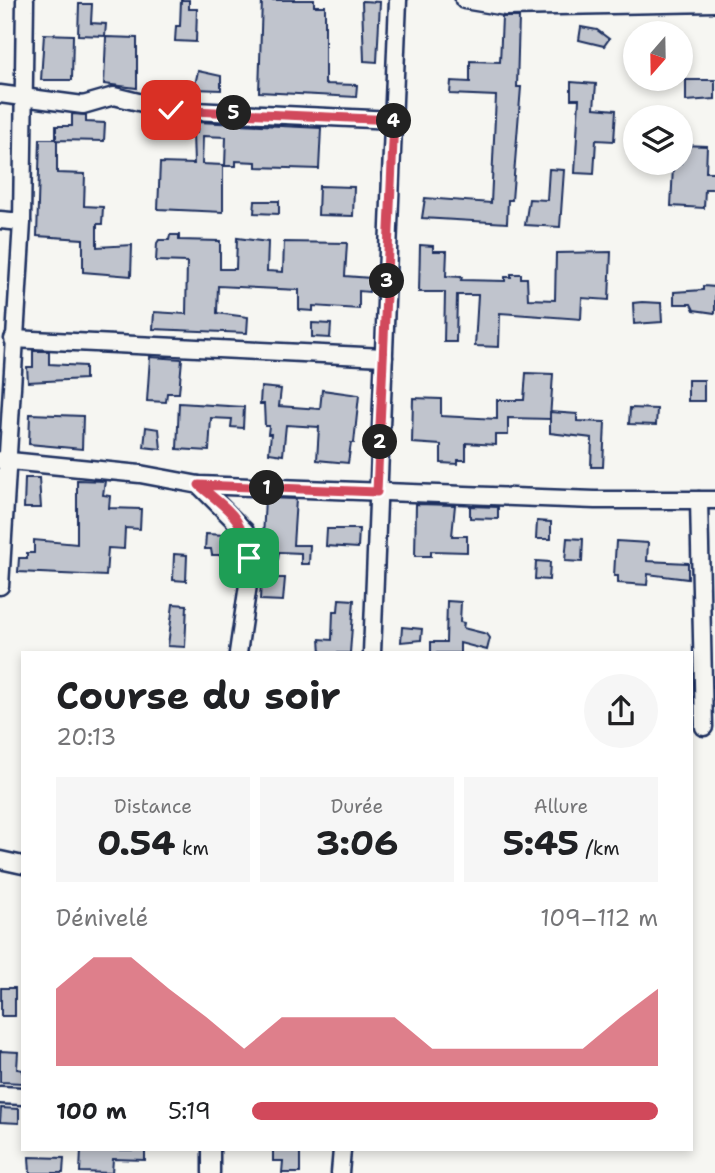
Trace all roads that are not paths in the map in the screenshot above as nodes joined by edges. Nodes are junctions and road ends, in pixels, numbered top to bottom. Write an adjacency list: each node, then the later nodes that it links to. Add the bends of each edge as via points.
1 (25, 0): 6 (street)
2 (398, 0): 7 (street)
3 (464, 0): 4 (street, via 506,7)
4 (715, 3)
5 (0, 94): 6 (street)
6 (21, 95): 7 (street, via 83,105 114,96 171,110); 9 (street)
7 (394, 120): 11 (street)
8 (0, 220): 9 (street)
9 (22, 222): 10 (street)
10 (13, 339): 11 (street); 12 (street)
11 (384, 356): 14 (street)
12 (5, 461): 13 (street, via 140,474); 16 (street)
13 (199, 485): 14 (street); 17 (street, via 245,531 249,578)
14 (377, 492): 15 (street); 18 (street)
15 (707, 500): 19 (street)
16 (0, 586)
17 (238, 651)
18 (372, 651)
19 (704, 727)
20 (0, 860): 21 (street)
21 (21, 865)
22 (0, 1096): 23 (street)
23 (21, 1096)
24 (211, 1151): 26 (street)
25 (342, 1151): 27 (street)
26 (211, 1173)
27 (340, 1173)

